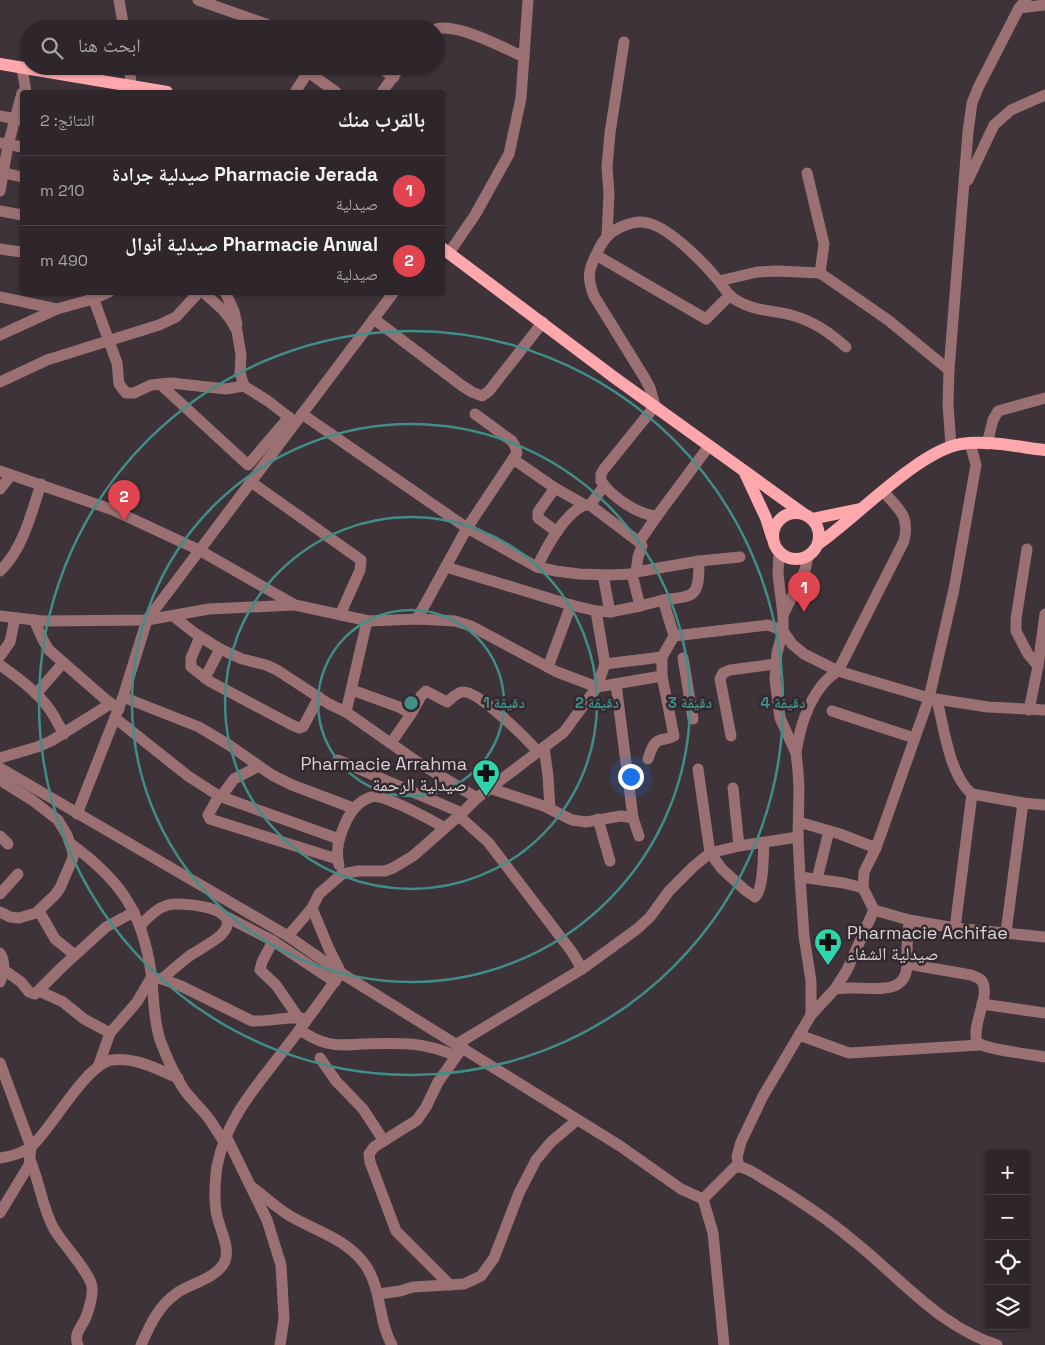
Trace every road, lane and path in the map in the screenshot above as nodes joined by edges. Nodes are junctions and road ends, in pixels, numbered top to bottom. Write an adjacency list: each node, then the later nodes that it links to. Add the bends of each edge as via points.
1 (119, 0): 6 (street)
2 (198, 0): 7 (street)
3 (528, 0): 10 (street)
4 (1022, 4): 5 (street); 33 (street, via 972,103)
5 (1045, 5)
6 (122, 20)
7 (255, 20)
8 (445, 27): 10 (street)
9 (624, 42): 37 (street, via 607,167)
10 (524, 57): 39 (street, via 521,98 509,154 475,215)
11 (0, 64): 12 (main road)
12 (20, 68)
13 (23, 75): 21 (street)
14 (59, 75): 20 (main road)
15 (130, 75): 20 (street)
16 (307, 75): 22 (street)
17 (318, 75): 23 (street)
18 (391, 75): 19 (street)
19 (394, 77): 24 (street)
20 (132, 89)
21 (24, 90)
22 (296, 90)
23 (334, 90)
24 (384, 90)
25 (1045, 94): 33 (street, via 1011,110 994,125)
26 (0, 116): 27 (street)
27 (19, 120): 28 (street)
28 (4, 144): 29 (street); 30 (street)
29 (20, 147)
30 (2, 173): 32 (street); 34 (street)
31 (807, 173): 42 (street, via 824,244)
32 (20, 177)
33 (965, 188): 58 (street)
34 (0, 191)
35 (0, 212): 36 (street)
36 (20, 215)
37 (607, 235): 41 (street); 43 (street, via 629,224 650,223 685,246)
38 (0, 249): 40 (street)
39 (446, 251): 53 (main road)
40 (20, 252)
41 (596, 255): 48 (street, via 706,319); 63 (street, via 589,283 644,377)
42 (820, 273): 43 (street, via 757,272); 58 (street, via 888,320)
43 (719, 281): 48 (street)
44 (197, 295): 56 (street, via 185,309 168,320)
45 (206, 295): 54 (street, via 223,310)
46 (226, 295): 54 (street, via 234,311)
47 (392, 295): 52 (street)
48 (730, 295): 57 (street, via 752,308 814,323)
49 (92, 296): 51 (street); 56 (street)
50 (0, 297): 51 (street)
51 (57, 309): 55 (street)
52 (374, 319): 53 (street, via 462,385 482,396); 65 (street)
53 (543, 322): 63 (main road)
54 (237, 331): 61 (street)
55 (0, 335)
56 (108, 341): 59 (street, via 47,360); 60 (street, via 123,391 134,393 151,384)
57 (846, 347)
58 (949, 370): 69 (street)
59 (0, 382)
60 (160, 384): 61 (street, via 226,389); 65 (street, via 248,464)
61 (244, 386): 65 (street)
62 (1045, 398): 67 (street, via 998,411)
63 (654, 406): 68 (main road); 77 (street, via 604,469 601,477)
64 (475, 414): 71 (street, via 512,441 517,453)
65 (295, 418): 75 (street); 85 (street)
66 (970, 443): 67 (main road); 69 (main road); 72 (street)
67 (989, 444): 70 (main road); 72 (street)
68 (709, 446): 74 (main road); 83 (street)
69 (951, 446): 80 (main road, via 921,463)
70 (1045, 450)
71 (513, 459): 78 (street); 85 (street)
72 (976, 465): 139 (street)
73 (6, 473): 76 (street); 79 (street)
74 (745, 473): 84 (main road); 89 (main road)
75 (251, 482): 91 (street); 107 (street, via 361,560 358,576)
76 (40, 484): 91 (street, via 113,510); 97 (street, via 15,552)
77 (604, 486): 81 (street); 83 (street, via 639,512)
78 (555, 488): 81 (street); 86 (street, via 538,512 538,518)
79 (0, 489)
80 (883, 492): 82 (main road); 129 (street, via 906,520 904,541)
81 (587, 505): 86 (street, via 579,507); 87 (street)
82 (862, 508): 84 (main road); 88 (main road)
83 (657, 516): 87 (street)
84 (808, 516): 88 (main road, via 819,530); 89 (main road, via 790,513 778,521 775,527)
85 (467, 528): 95 (street); 96 (street)
86 (557, 532): 96 (street)
87 (639, 542): 98 (street, via 642,546)
88 (818, 544): 92 (main road)
89 (776, 546): 92 (main road, via 793,559); 108 (street)
90 (1027, 549): 127 (street, via 1016,631)
91 (199, 550): 101 (street); 114 (street)
92 (808, 556): 108 (street)
93 (740, 557): 94 (street)
94 (699, 561): 98 (street); 100 (street, via 698,583 693,594)
95 (446, 567): 102 (street); 112 (street)
96 (537, 567): 99 (street)
97 (0, 571)
98 (634, 573): 99 (street); 103 (street)
99 (603, 575): 105 (street)
100 (663, 600): 103 (street); 117 (street)
101 (295, 605): 107 (street); 110 (street, via 209,609)
102 (571, 605): 104 (street); 128 (street)
103 (640, 606): 105 (street)
104 (596, 611): 105 (street); 124 (street)
105 (610, 612)
106 (1045, 614): 127 (street)
107 (340, 615): 115 (street)
108 (784, 615): 116 (street)
109 (0, 616): 111 (street)
110 (173, 616): 114 (street); 118 (street)
111 (16, 618): 113 (street); 120 (street, via 10,642)
112 (417, 618): 115 (street); 128 (street, via 456,620)
113 (34, 620): 114 (street); 123 (street, via 42,640)
114 (147, 620): 136 (street)
115 (367, 621): 134 (street)
116 (783, 631): 117 (street, via 762,625); 125 (street); 129 (street, via 804,654)
117 (674, 636): 121 (street)
118 (200, 637): 119 (street); 131 (street, via 190,664)
119 (220, 649): 131 (street); 137 (street, via 277,670)
120 (0, 656)
121 (662, 656): 124 (street); 130 (street)
122 (683, 658): 138 (street)
123 (63, 663): 135 (street); 141 (street)
124 (605, 664): 133 (street)
125 (776, 664): 149 (street, via 730,670 723,674 720,679); 153 (street, via 780,718)
126 (0, 665): 135 (street)
127 (1038, 666): 142 (street)
128 (548, 667): 133 (street)
129 (838, 671): 139 (street); 153 (street, via 829,676 818,691 799,734)
130 (662, 676): 132 (street); 140 (street)
131 (205, 678): 137 (street, via 299,728 306,724)
132 (616, 684): 133 (street); 172 (street)
133 (597, 687): 152 (street, via 564,732)
134 (352, 690): 145 (street); 146 (street)
135 (36, 694): 148 (street)
136 (123, 697): 141 (street); 157 (street, via 199,727)
137 (319, 697): 145 (street)
138 (689, 699): 140 (street); 147 (street)
139 (933, 699): 142 (street); 150 (street); 163 (street, via 955,770)
140 (667, 701): 155 (street, via 674,736 654,744)
141 (115, 710): 148 (street); 164 (street, via 188,776); 170 (street)
142 (1028, 710): 143 (street)
143 (1045, 710)
144 (832, 711): 150 (street)
145 (346, 712): 151 (street)
146 (411, 714): 151 (street); 152 (street, via 426,691 447,702 466,692 475,695)
147 (693, 720)
148 (64, 734): 154 (street, via 37,747)
149 (731, 736)
150 (914, 738): 183 (street)
151 (391, 743): 165 (street)
152 (541, 750): 161 (street); 169 (street, via 548,776)
153 (796, 753): 174 (street)
154 (0, 758)
155 (648, 759)
156 (338, 760): 171 (street)
157 (259, 766): 164 (street, via 234,779); 168 (street, via 292,785)
158 (0, 768): 170 (street)
159 (698, 769): 184 (street)
160 (0, 780): 181 (street, via 58,820)
161 (489, 788): 165 (street); 169 (street)
162 (732, 788): 182 (street)
163 (972, 794): 166 (street); 201 (street)
164 (219, 796): 179 (street); 185 (street, via 210,810 210,818)
165 (477, 798): 171 (street)
166 (1023, 803): 167 (street); 202 (street)
167 (1045, 804)
168 (353, 808): 175 (street, via 371,796 383,798); 179 (street)
169 (550, 809): 173 (street, via 572,820 586,822)
170 (77, 814): 203 (street)
171 (461, 814): 175 (street); 209 (street, via 488,842)
172 (633, 818): 173 (street); 177 (street)
173 (598, 819): 186 (street)
174 (799, 822): 176 (street); 178 (street)
175 (445, 828): 188 (street, via 394,868)
176 (829, 830): 183 (street); 190 (street)
177 (639, 836)
178 (798, 838): 180 (street); 189 (street)
179 (339, 839): 185 (street)
180 (764, 843): 182 (street); 184 (street, via 762,874 755,897 722,869)
181 (72, 844): 195 (street, via 73,858 60,888); 197 (street, via 110,876)
182 (739, 846): 184 (street)
183 (876, 848): 191 (street, via 864,872)
184 (710, 853): 209 (street, via 669,891 637,929)
185 (337, 859): 188 (street)
186 (610, 861)
187 (18, 874): 192 (street)
188 (342, 874): 193 (street, via 319,894)
189 (800, 877): 190 (street); 218 (street, via 811,981)
190 (817, 879): 191 (street)
191 (863, 888): 194 (street)
192 (0, 894)
193 (312, 908): 203 (street); 211 (street)
194 (874, 910): 199 (street); 214 (street)
195 (39, 911): 196 (street, via 19,918); 207 (street, via 55,938)
196 (0, 912)
197 (134, 912): 200 (street); 207 (street, via 106,927)
198 (223, 915): 200 (street, via 198,905 178,903 158,909); 205 (street); 212 (street, via 227,923 223,933)
199 (909, 920): 201 (street); 208 (street)
200 (141, 925): 212 (street)
201 (955, 928): 202 (street)
202 (1006, 932): 204 (street)
203 (288, 936): 211 (street)
204 (1045, 938)
205 (273, 941): 211 (street); 219 (street, via 260,970)
206 (0, 953): 210 (street)
207 (75, 955): 215 (street)
208 (908, 964): 214 (street, via 902,981 894,986); 216 (street, via 980,978 984,991)
209 (582, 969): 224 (street)
210 (4, 970): 213 (street); 215 (street, via 32,994)
211 (338, 977): 219 (street); 224 (street)
212 (156, 979): 219 (street, via 181,986 252,1021); 221 (street); 229 (street, via 154,1019)
213 (0, 982)
214 (835, 990): 218 (street)
215 (40, 991): 221 (street)
216 (982, 1004): 217 (street); 223 (street, via 975,1038)
217 (1045, 1013)
218 (811, 1015): 222 (street)
219 (303, 1018): 220 (street)
220 (299, 1030): 224 (street, via 328,1044 398,1043 441,1050); 231 (street, via 239,1108)
221 (110, 1033): 228 (street)
222 (799, 1035): 223 (street, via 849,1052); 236 (street, via 763,1096 741,1142 737,1157)
223 (980, 1045): 225 (street)
224 (459, 1049): 230 (street); 232 (street, via 417,1120)
225 (1045, 1057)
226 (320, 1058): 232 (street, via 336,1081 363,1108)
227 (0, 1063): 233 (street)
228 (98, 1067): 229 (street, via 111,1060 132,1061); 233 (street)
229 (178, 1078): 231 (street)
230 (577, 1120): 238 (street, via 681,1189); 240 (street, via 536,1160 489,1268 472,1282)
231 (225, 1140): 237 (street); 243 (street, via 218,1165 215,1202 226,1249 225,1262 168,1300 160,1308)
232 (384, 1141): 240 (street, via 371,1151 370,1162 391,1221 402,1240)
233 (31, 1147): 234 (street); 235 (street)
234 (1, 1158)
235 (30, 1160): 239 (street); 242 (street, via 47,1215 92,1286 87,1313 77,1335)
236 (739, 1167): 238 (street, via 732,1169); 247 (street, via 803,1203 850,1237 944,1317)
237 (251, 1186): 241 (street, via 288,1215 349,1248 366,1266); 244 (street, via 274,1237 281,1265 284,1319)
238 (703, 1200): 246 (street, via 713,1233)
239 (0, 1213)
240 (450, 1285): 241 (street, via 413,1287)
241 (378, 1294): 245 (street)
242 (78, 1345)
243 (141, 1345)
244 (280, 1345)
245 (392, 1345)
246 (724, 1345)
247 (997, 1345)

